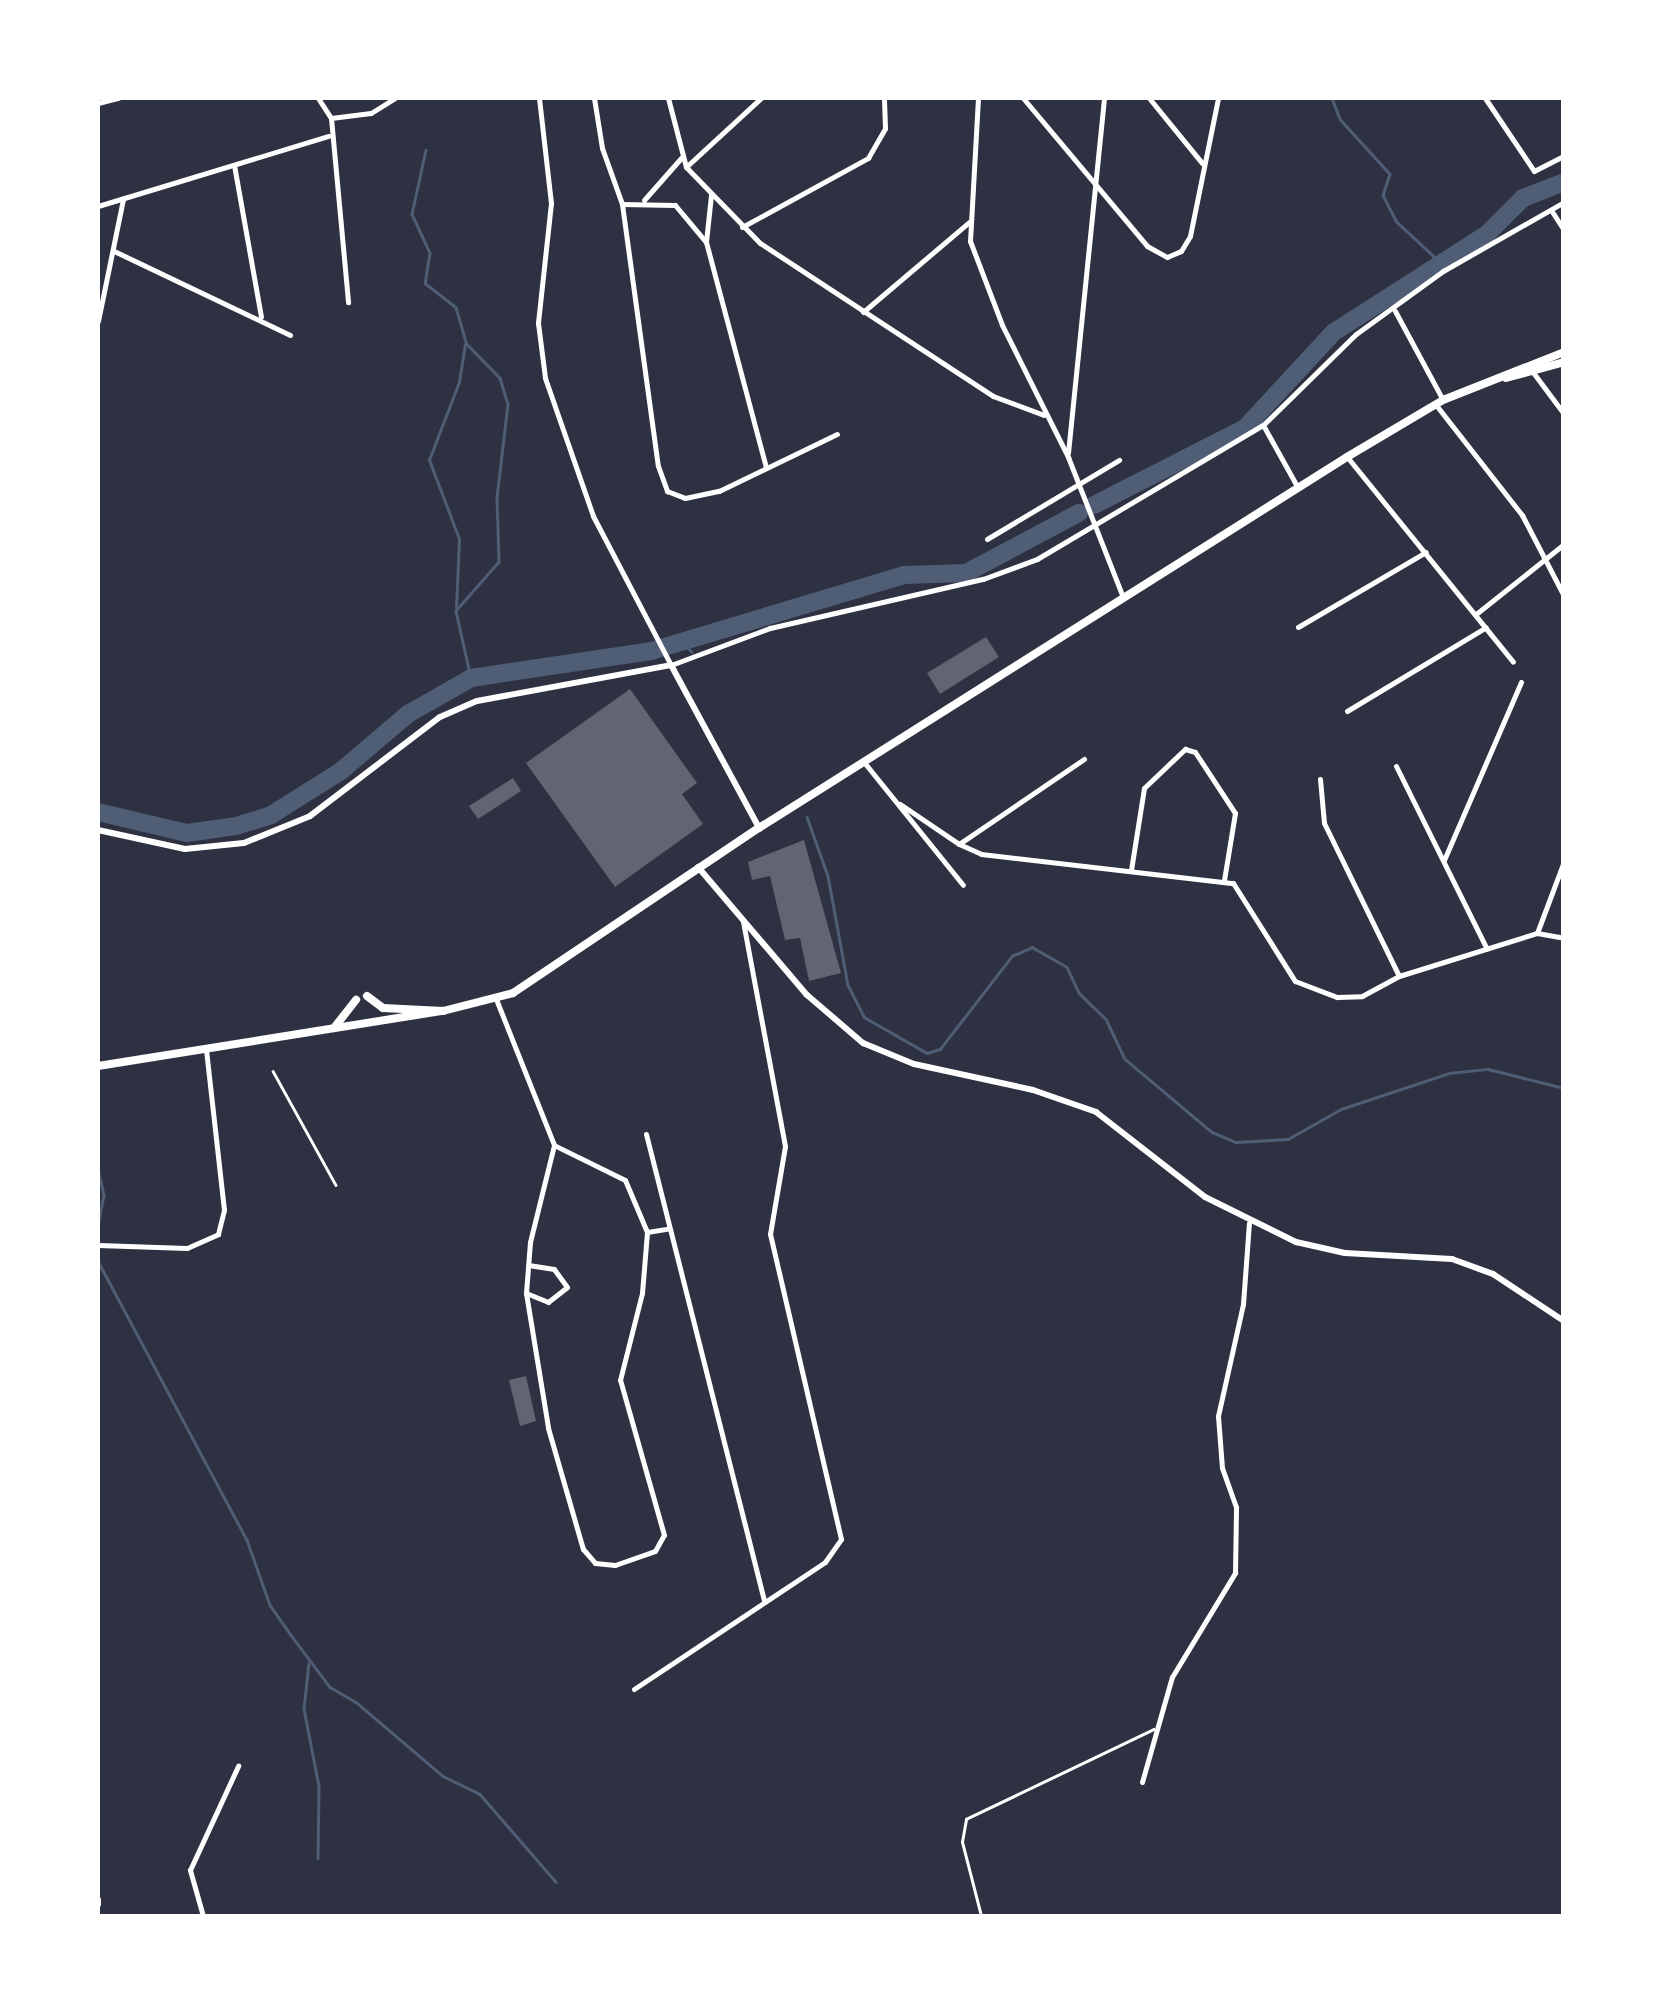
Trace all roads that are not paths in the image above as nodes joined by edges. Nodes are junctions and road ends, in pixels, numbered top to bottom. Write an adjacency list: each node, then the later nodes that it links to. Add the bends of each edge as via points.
1 (118, 98): 15 (street)
2 (318, 98): 16 (street)
3 (395, 98): 16 (street, via 371,112)
4 (539, 98): 66 (street, via 551,203 539,353 593,516)
5 (594, 98): 28 (street, via 602,148)
6 (668, 98): 19 (street)
7 (761, 98): 22 (street)
8 (884, 98): 32 (street, via 885,128 868,158)
9 (978, 98): 31 (street)
10 (1023, 98): 23 (street)
11 (1104, 98): 23 (street)
12 (1149, 98): 20 (street)
13 (1218, 98): 20 (street)
14 (1484, 98): 18 (street, via 1534,171)
15 (98, 103)
16 (331, 118): 17 (street)
17 (328, 136): 21 (street); 36 (street)
18 (1564, 156)
19 (681, 158): 22 (street); 26 (street)
20 (1202, 163): 23 (street, via 1190,236 1181,251 1167,257 1147,246)
21 (234, 164): 25 (street); 39 (street)
22 (686, 167): 24 (street)
23 (1092, 181): 50 (street)
24 (711, 195): 32 (street); 34 (street)
25 (123, 199): 29 (street); 35 (street)
26 (644, 200): 28 (street); 34 (street, via 675,205)
27 (1564, 202): 30 (street)
28 (622, 204): 53 (street, via 662,484 676,496 695,498)
29 (98, 206)
30 (1551, 210): 33 (street); 37 (street, via 1443,270)
31 (969, 222): 38 (street); 47 (street, via 978,266)
32 (742, 227): 38 (street)
33 (1564, 230)
34 (706, 242): 53 (street)
35 (114, 251): 39 (street); 40 (street)
36 (348, 302)
37 (1396, 311): 45 (street); 48 (street, via 1356,334)
38 (863, 312): 47 (street, via 993,396)
39 (260, 318): 41 (street)
40 (98, 321)
41 (290, 334)
42 (1564, 352): 44 (main road)
43 (1564, 362): 44 (main road)
44 (1531, 368): 45 (main road); 46 (street)
45 (1439, 402): 51 (main road); 60 (street, via 1522,515)
46 (1564, 414)
47 (1046, 415): 50 (street)
48 (1263, 426): 55 (street); 56 (street)
49 (837, 434): 53 (street)
50 (1068, 457): 54 (street)
51 (1348, 457): 55 (main road); 59 (street)
52 (1119, 460): 54 (street)
53 (766, 468)
54 (1079, 485): 56 (street); 57 (street)
55 (1298, 488): 61 (main road)
56 (1096, 525): 61 (street); 66 (street, via 1037,559 983,579 770,628)
57 (987, 539)
58 (1564, 544): 60 (street)
59 (1426, 552): 63 (street); 64 (street)
60 (1541, 562): 62 (street); 63 (street)
61 (1122, 596): 71 (main road)
62 (1564, 596)
63 (1476, 614): 65 (street)
64 (1298, 626)
65 (1486, 627): 67 (street); 69 (street)
66 (669, 662): 75 (street); 76 (street, via 477,701 440,718 310,816 244,842 185,849)
67 (1513, 662)
68 (1521, 682): 78 (street)
69 (1347, 712)
70 (1084, 759): 77 (street)
71 (864, 761): 74 (street); 75 (main road)
72 (1396, 766): 78 (street)
73 (1320, 779): 88 (street, via 1324,823)
74 (897, 803): 77 (street); 83 (street)
75 (760, 828): 80 (main road)
76 (98, 830)
77 (959, 844): 81 (street, via 982,854)
78 (1444, 860): 87 (street)
79 (1564, 861): 85 (street)
80 (698, 867): 84 (street); 90 (main road, via 586,947)
81 (1131, 870): 82 (street); 82 (street, via 1144,788 1185,749 1194,752 1235,813)
82 (1224, 880): 88 (street, via 1244,890 1285,968 1306,988 1362,996)
83 (963, 885)
84 (742, 919): 98 (street, via 836,1024 863,1043 914,1064 1033,1090 1096,1112 1188,1185); 105 (street, via 786,1146 770,1234 841,1527 825,1562)
85 (1537, 933): 86 (street); 87 (street)
86 (1564, 938)
87 (1487, 949): 88 (street)
88 (1399, 976)
89 (367, 996): 92 (main road, via 383,1008)
90 (496, 999): 92 (main road); 97 (street)
91 (356, 1000): 93 (main road)
92 (443, 1011): 93 (main road)
93 (332, 1030): 94 (main road)
94 (206, 1050): 95 (main road); 101 (street, via 224,1210 218,1234 187,1248)
95 (98, 1066)
96 (646, 1134): 99 (street)
97 (554, 1145): 100 (street, via 625,1180); 102 (street)
98 (1249, 1223): 104 (street, via 1344,1253 1463,1262 1494,1274); 107 (street, via 1243,1304 1217,1428 1236,1506 1235,1573 1183,1655)
99 (667, 1229): 100 (street); 105 (street)
100 (647, 1232): 103 (street, via 642,1293 620,1380 664,1536 655,1551 615,1566 595,1563 582,1549 548,1428)
101 (98, 1245)
102 (528, 1265): 103 (street); 103 (street, via 554,1269 566,1287 548,1302)
103 (526, 1293)
104 (1564, 1320)
105 (764, 1600): 106 (street)
106 (634, 1689)
107 (1154, 1728): 109 (street); 111 (lane, via 966,1819 962,1842)
108 (238, 1766): 110 (street, via 190,1870)
109 (1142, 1782)
110 (203, 1916)
111 (981, 1916)

